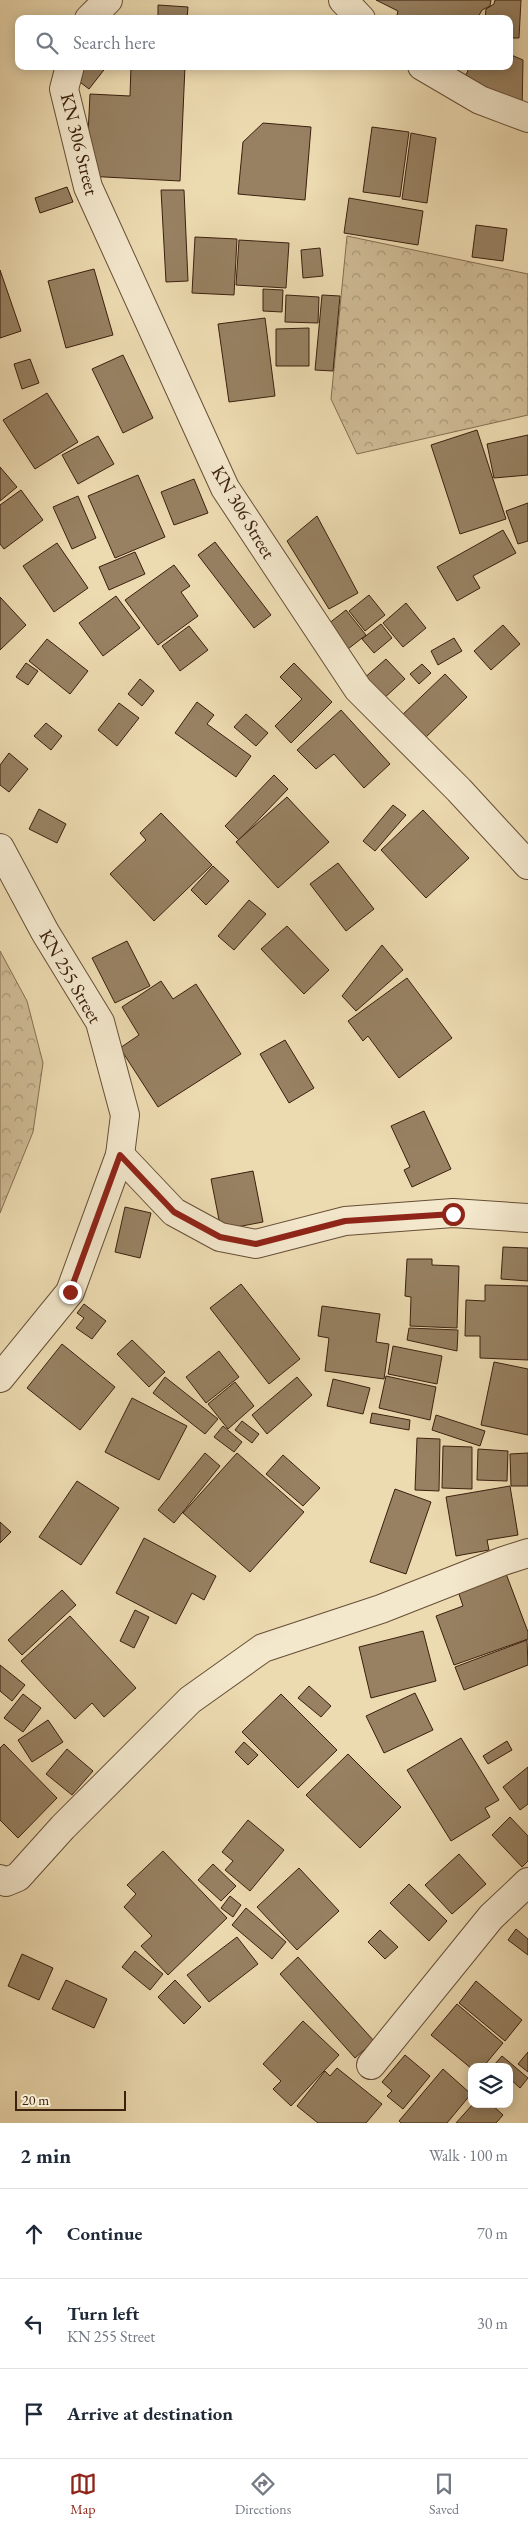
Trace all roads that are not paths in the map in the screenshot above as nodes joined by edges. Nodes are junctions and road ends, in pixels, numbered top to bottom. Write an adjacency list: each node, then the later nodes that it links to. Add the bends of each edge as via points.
1 (108, 0): 3 (street)
2 (343, 0): 4 (street)
3 (93, 15)
4 (357, 15)
5 (69, 70): 9 (street, KN 306 Street, via 64,89 88,187 225,488 358,689)
6 (429, 70): 7 (street, via 480,100)
7 (528, 118)
8 (0, 848): 10 (street, KN 255 Street, via 45,932 100,1022 125,1115)
9 (528, 865)
10 (120, 1155): 11 (street, via 174,1212 220,1237 256,1244 345,1221 453,1214); 12 (street, KN 255 Street, via 70,1292)
11 (528, 1218)
12 (0, 1378)
13 (528, 1553): 14 (street, via 381,1609 263,1648 190,1700 63,1827 18,1877 6,1882)
14 (0, 1879)
15 (528, 1882): 16 (street, via 491,1917)
16 (370, 2065)

